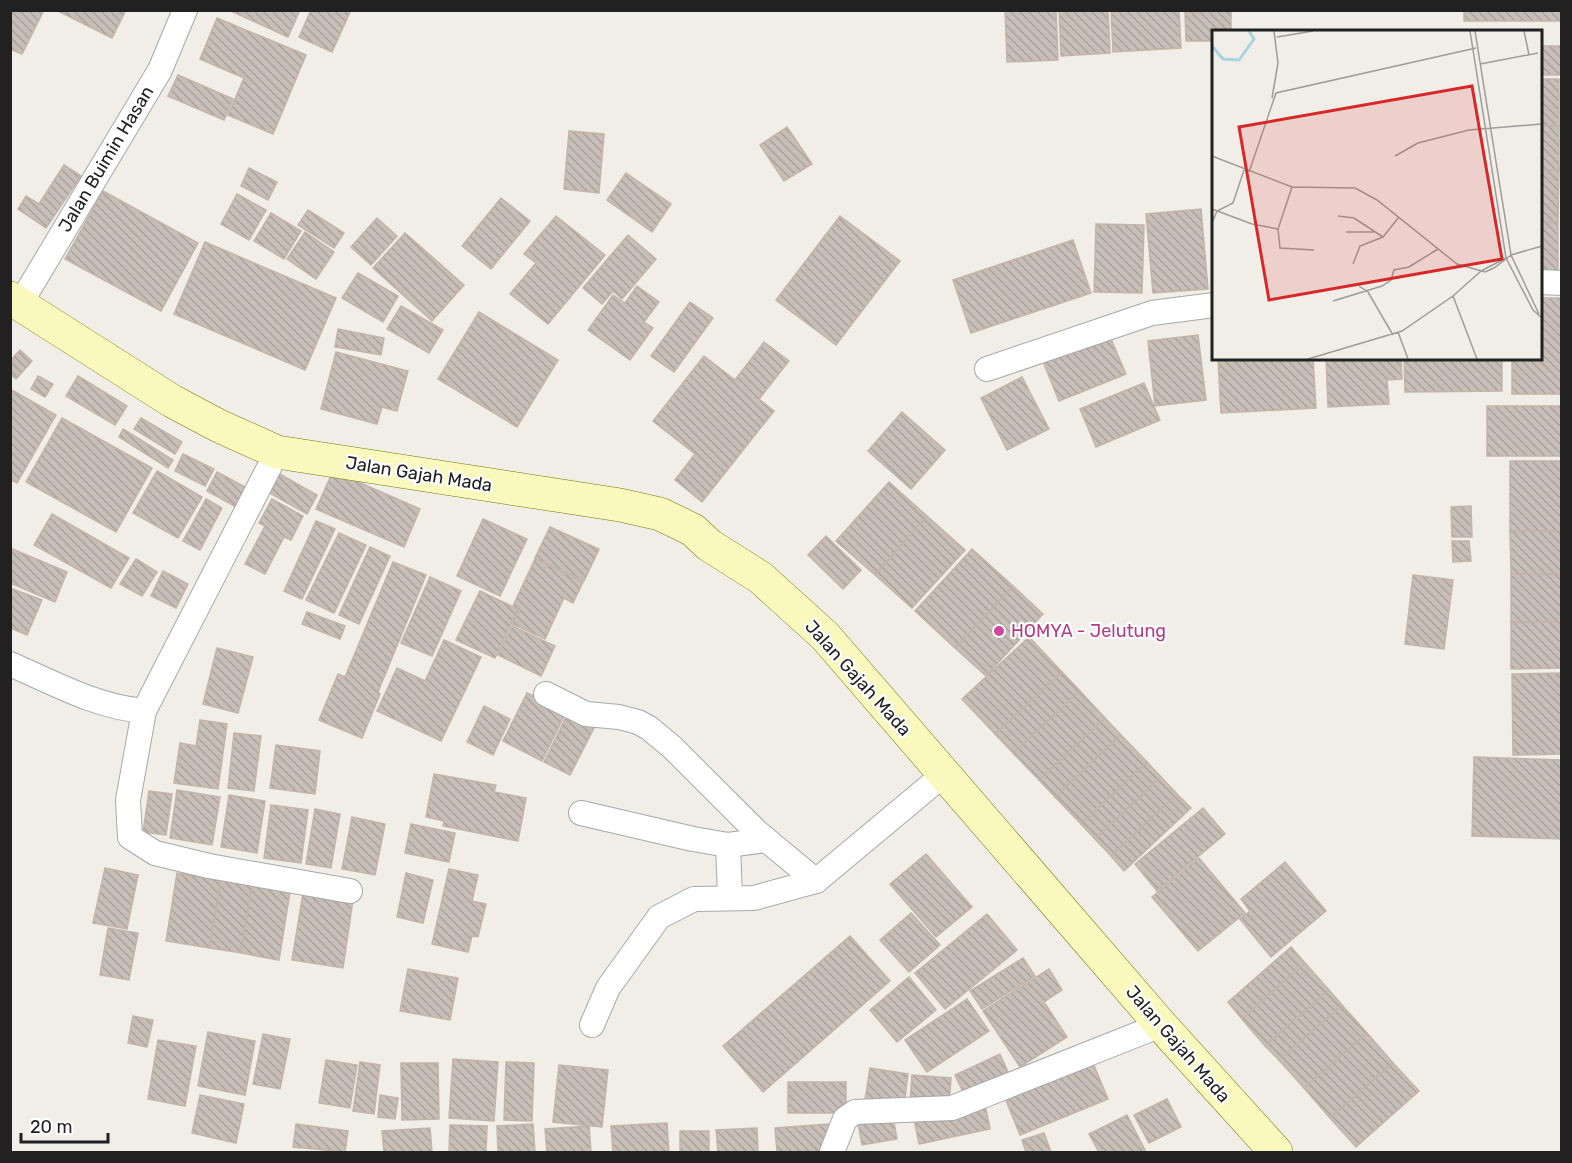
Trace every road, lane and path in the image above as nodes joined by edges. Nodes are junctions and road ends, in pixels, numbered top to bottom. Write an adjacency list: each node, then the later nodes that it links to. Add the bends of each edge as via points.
1 (185, 10): 4 (street, Jalan Buimin Hasan, via 160,70)
2 (1542, 282): 3 (street)
3 (1562, 283)
4 (15, 301): 7 (main road, Jalan Gajah Mada, via 172,401)
5 (1212, 305): 6 (street, via 1152,313)
6 (987, 369)
7 (278, 452): 10 (street); 11 (main road, Jalan Gajah Mada, via 620,505 660,514 693,530 709,545 761,578 825,636)
8 (10, 664): 10 (street, via 92,700 119,709)
9 (546, 694): 13 (street, via 586,714 618,717 649,728)
10 (144, 711): 16 (street, via 128,800 130,837 155,853)
11 (943, 775): 15 (street); 19 (main road, Jalan Gajah Mada)
12 (581, 813): 14 (street)
13 (766, 840): 14 (street); 15 (street)
14 (728, 845): 17 (street)
15 (816, 881): 17 (street, via 754,898)
16 (350, 891)
17 (730, 898): 18 (street, via 694,899 658,917 608,988)
18 (592, 1025)
19 (1161, 1025): 20 (street, via 952,1108 855,1112 845,1119); 21 (main road, Jalan Gajah Mada)
20 (832, 1152)
21 (1276, 1152)

